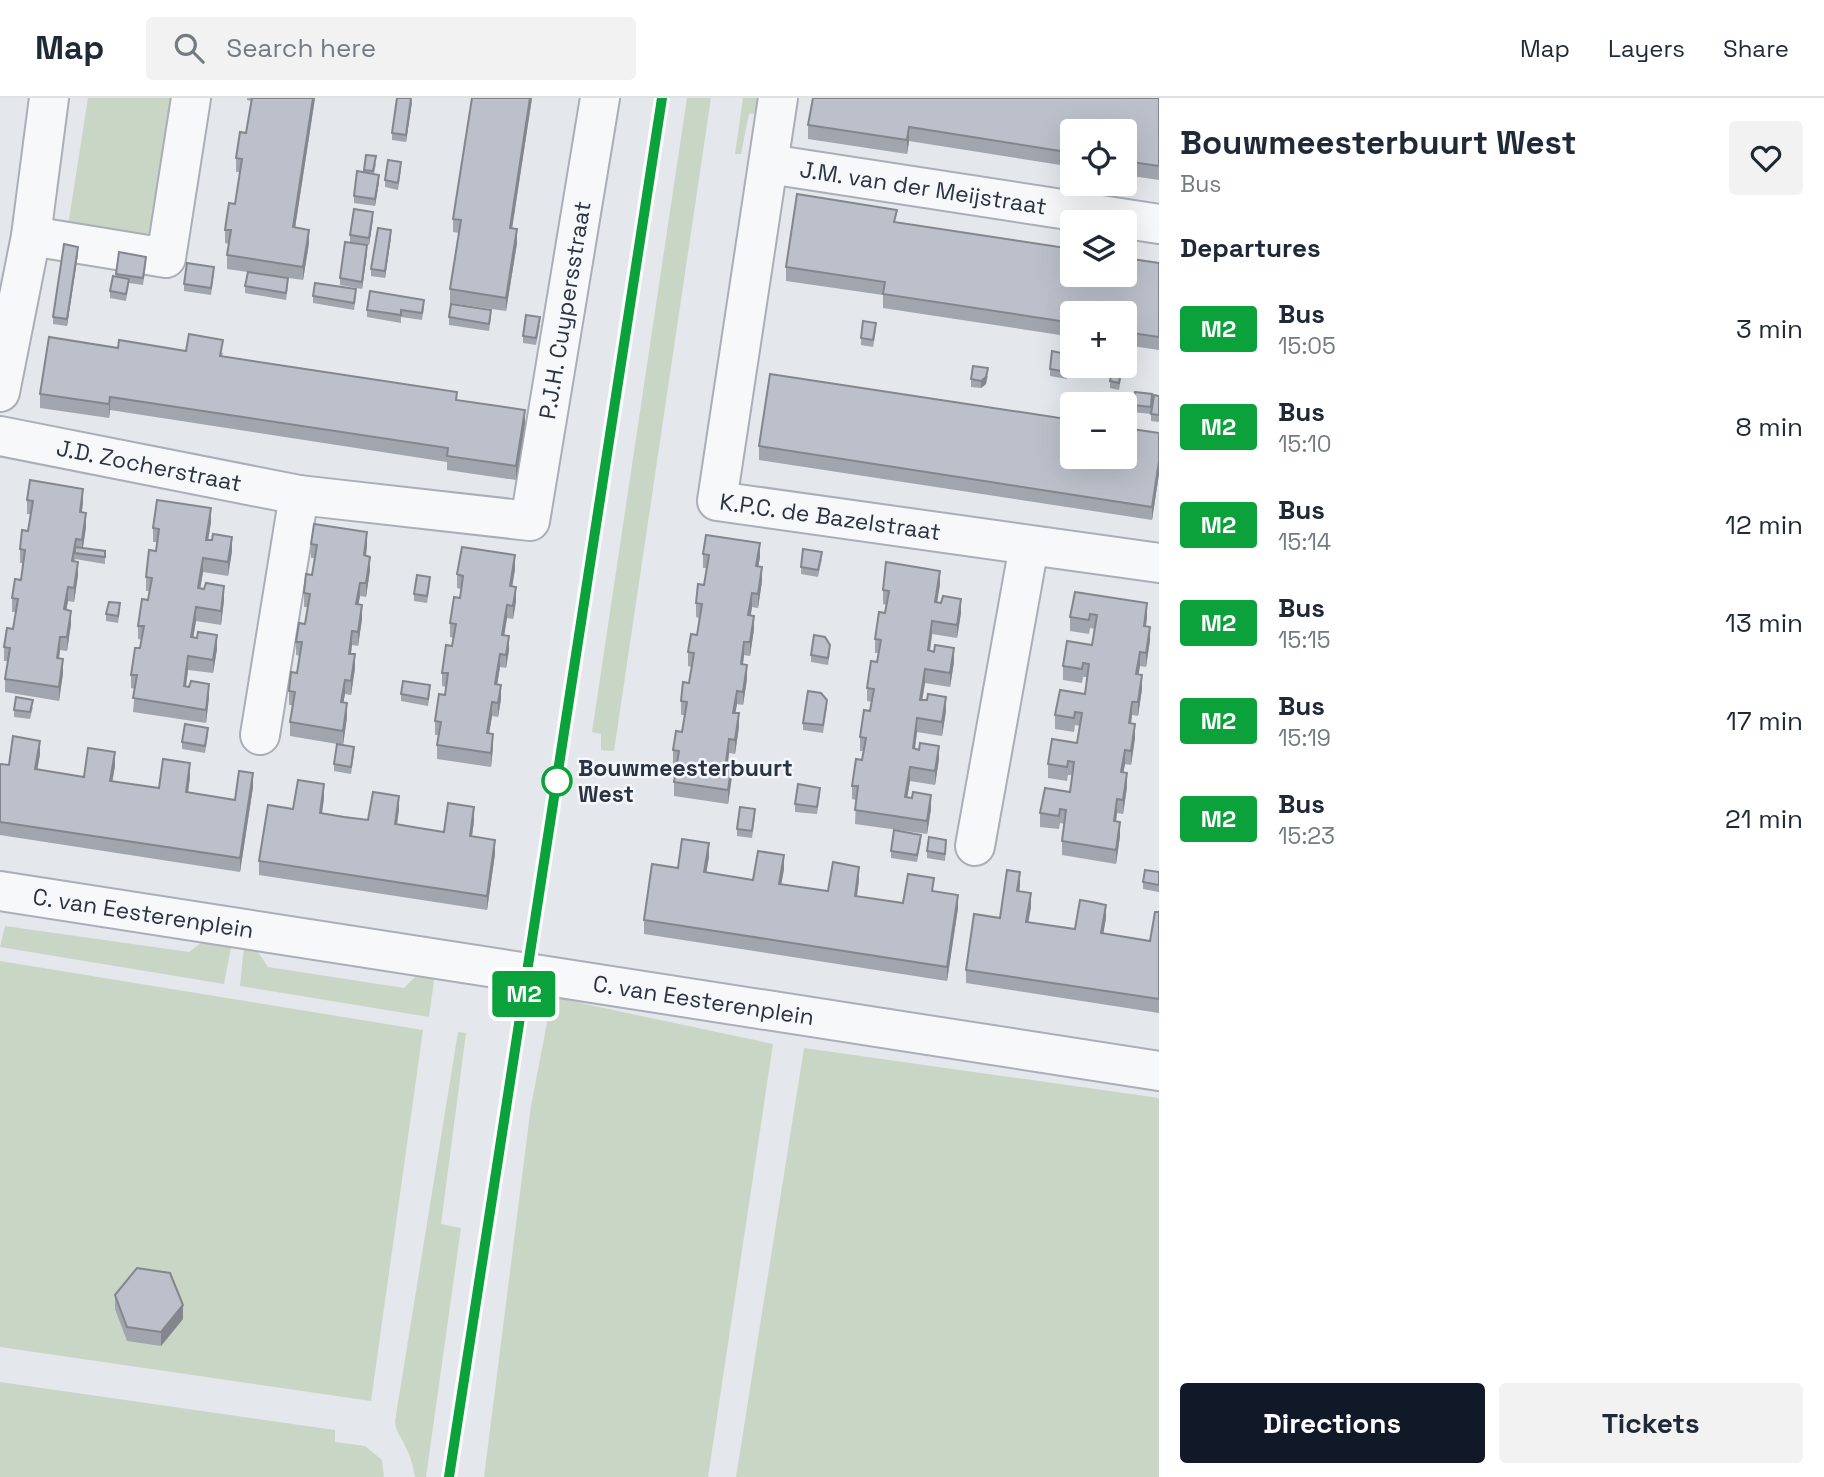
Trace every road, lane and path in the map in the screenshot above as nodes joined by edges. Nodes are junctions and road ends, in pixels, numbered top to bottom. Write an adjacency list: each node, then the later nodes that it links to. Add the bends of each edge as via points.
1 (49, 98): 7 (street)
2 (191, 98): 7 (street, via 166,258)
3 (600, 98): 11 (street, P.J.H. Cuypersstraat)
4 (778, 98): 5 (street)
5 (769, 164): 6 (street, J.M. van der Meijstraat); 12 (street, K.P.C. de Bazelstraat, via 717,501)
6 (1159, 224)
7 (31, 236): 8 (street)
8 (0, 392)
9 (0, 436): 10 (street, J.D. Zocherstraat)
10 (299, 495): 11 (street, J.D. Zocherstraat); 14 (street)
11 (530, 521)
12 (1029, 546): 13 (street, K.P.C. de Bazelstraat); 15 (street)
13 (1159, 564)
14 (260, 735)
15 (975, 846)
16 (0, 891): 17 (street, C. van Eesterenplein)
17 (1159, 1071)

